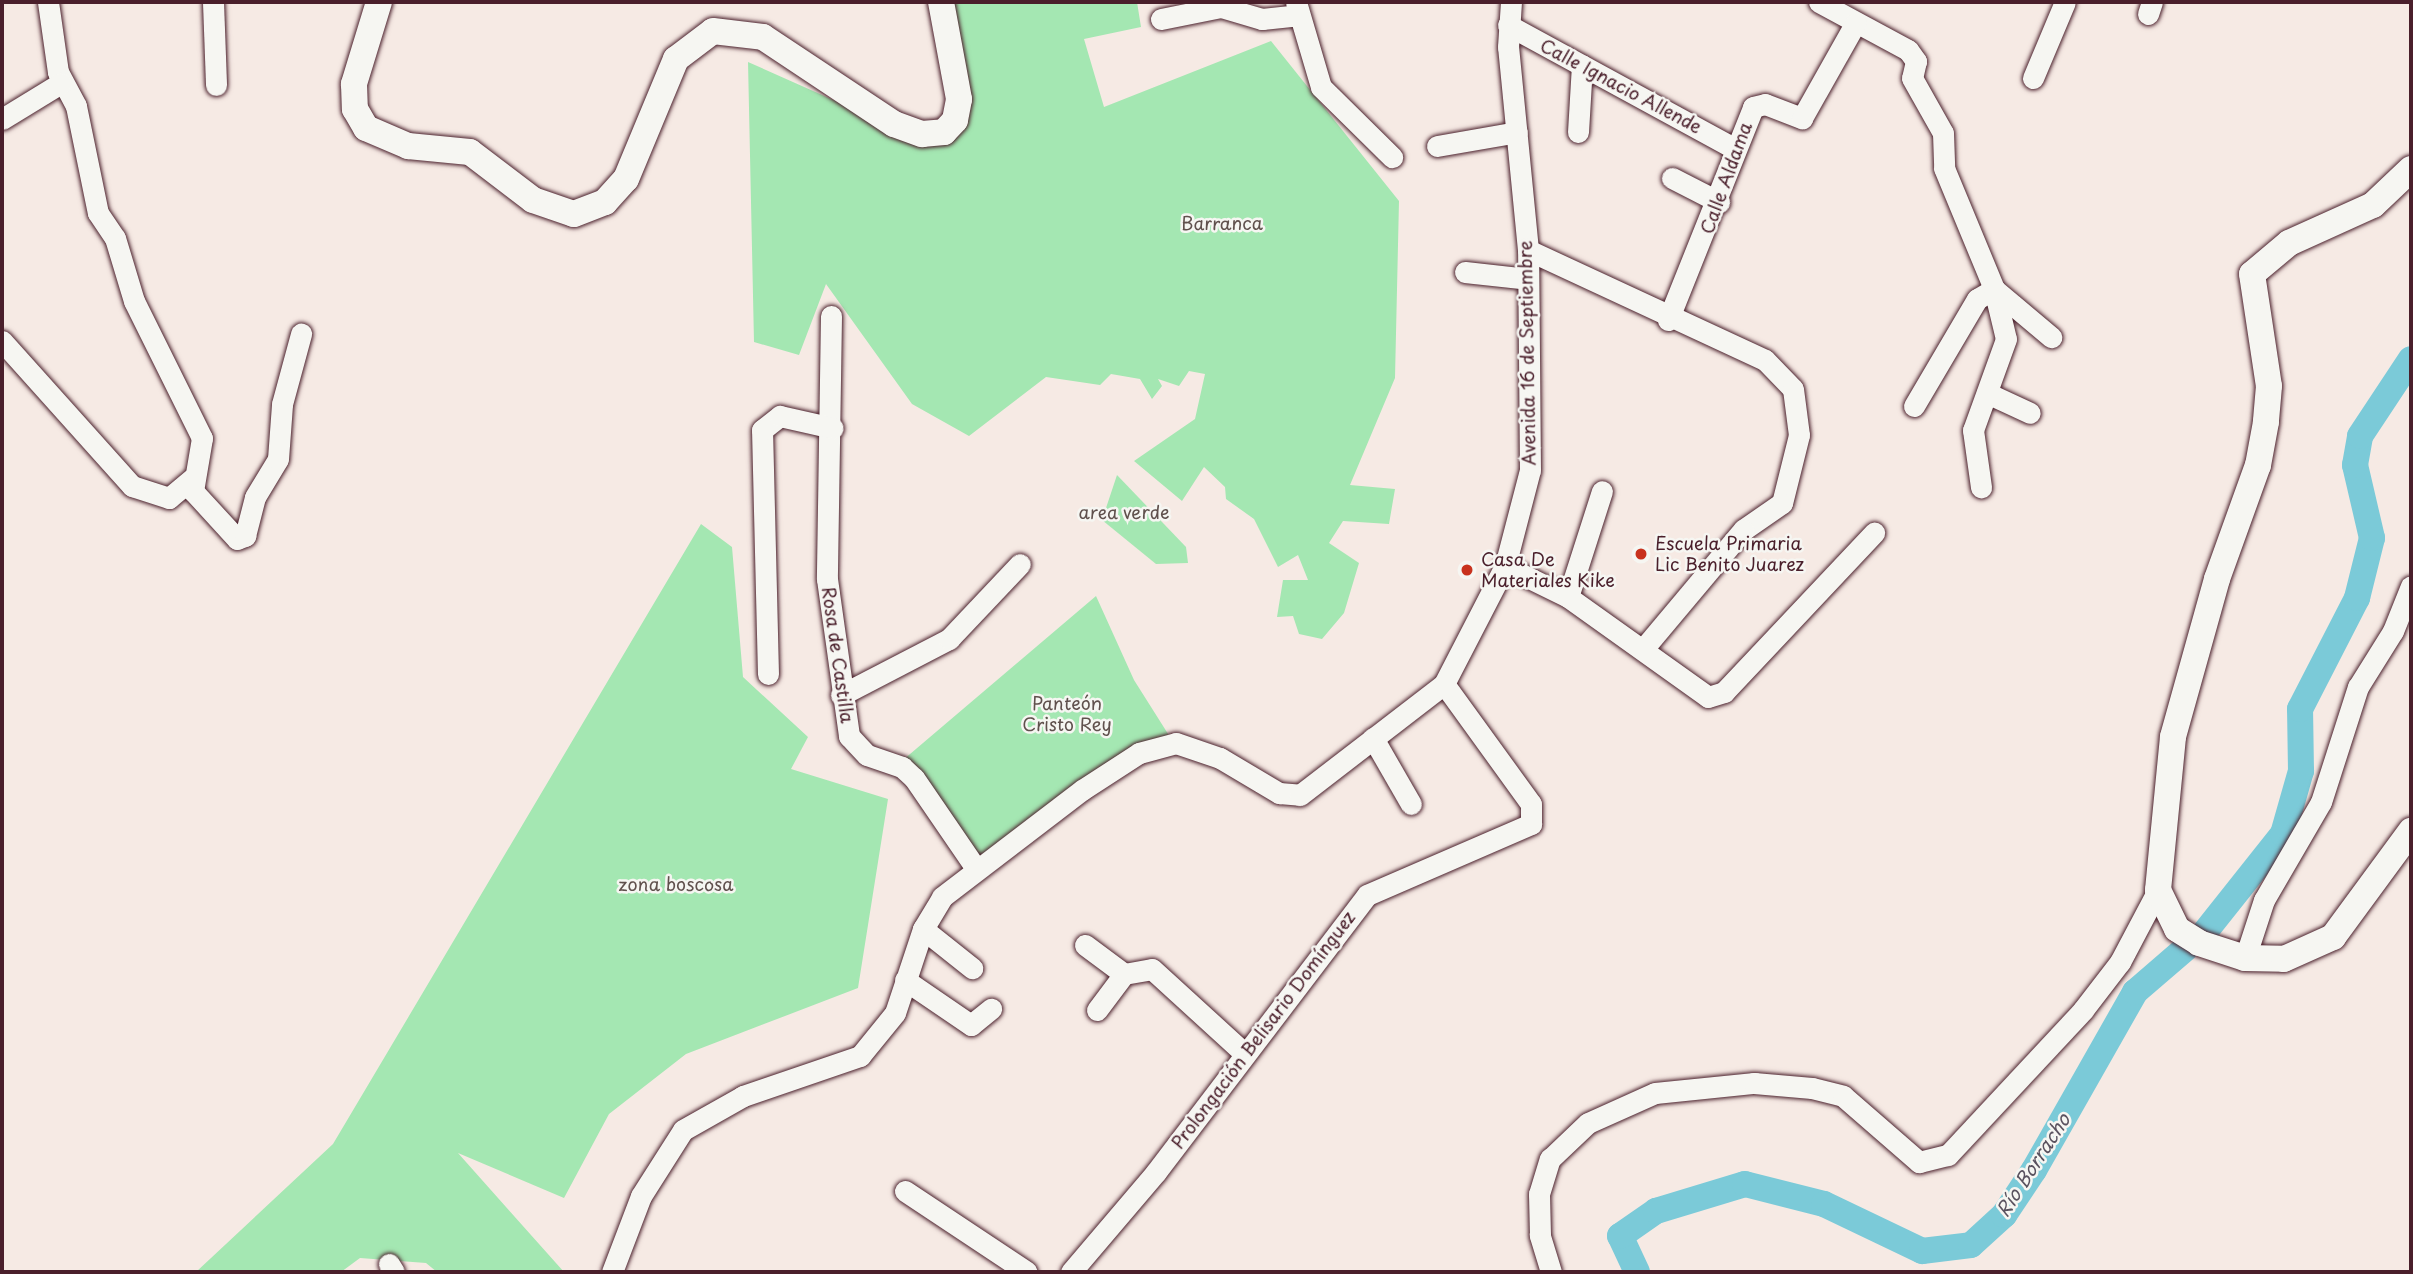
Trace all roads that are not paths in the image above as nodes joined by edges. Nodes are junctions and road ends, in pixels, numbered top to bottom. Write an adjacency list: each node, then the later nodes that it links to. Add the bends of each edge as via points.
1 (48, 2): 14 (street)
2 (213, 2): 15 (street)
3 (379, 2): 4 (main road, via 354,83 355,109 366,128 408,146 470,152 533,200 574,214 605,202 626,180 676,60 713,31 746,30 763,37 894,124 922,134 944,132 955,120 959,99)
4 (941, 2)
5 (1511, 2): 11 (street, Avenida 16 de Septiembre)
6 (1819, 2): 10 (street)
7 (2065, 2): 13 (street)
8 (1297, 8): 9 (street, via 1262,19 1221,7); 21 (street, via 1321,87)
9 (1161, 19)
10 (1855, 24): 20 (street, Calle Aldama, via 1806,114 1796,118 1758,104); 28 (street, via 1909,50 1916,61 1912,78 1943,133 1944,168)
11 (1508, 25): 12 (street, Calle Ignacio Allende); 17 (street, Avenida 16 de Septiembre)
12 (1582, 65): 18 (street); 20 (street, Calle Ignacio Allende)
13 (2033, 78)
14 (61, 83): 16 (street); 38 (street, via 76,106 98,213 115,238 139,311 202,438 202,460)
15 (216, 85)
16 (2, 119)
17 (1517, 132): 19 (street); 25 (street, Avenida 16 de Septiembre)
18 (1578, 132)
19 (1437, 146)
20 (1734, 148): 24 (street, Calle Aldama)
21 (1392, 157)
22 (2411, 169): 54 (main road, via 2373,205 2289,243 2252,274 2268,373 2266,422 2258,465 2217,579 2173,737)
23 (1672, 178): 24 (street)
24 (1720, 202): 30 (street, Calle Aldama)
25 (1528, 250): 27 (street, Avenida 16 de Septiembre); 30 (street)
26 (1465, 272): 27 (street)
27 (1528, 279): 43 (street, Avenida 16 de Septiembre, via 1530,470)
28 (1994, 289): 32 (street); 34 (street, via 2006,339); 35 (street, via 1977,299)
29 (831, 316): 37 (street, Rosa de Castilla)
30 (1668, 320): 46 (street, via 1779,371 1793,389 1798,435 1782,503 1743,530)
31 (301, 334): 38 (street, via 282,404 278,459 255,497 243,538 229,534 193,491)
32 (2051, 337)
33 (2, 341): 38 (street, via 132,486 169,498)
34 (1987, 393): 36 (street); 39 (street, via 1973,430)
35 (1914, 406)
36 (2030, 413)
37 (832, 428): 47 (street, via 780,416 762,430); 49 (street, Rosa de Castilla, via 827,579)
38 (192, 479)
39 (1981, 487)
40 (1602, 491): 45 (street)
41 (1874, 533): 46 (street, via 1724,692 1708,697)
42 (1020, 564): 49 (street, via 949,639)
43 (1505, 566): 45 (street); 48 (street, Avenida 16 de Septiembre)
44 (2411, 586): 57 (street, via 2393,631 2358,687 2321,802 2264,900)
45 (1568, 597): 46 (street)
46 (1643, 649)
47 (768, 674)
48 (1444, 684): 50 (street, Avenida 16 de Septiembre); 63 (street, Prolongación Belisario Domínguez, via 1531,804 1531,824 1367,895)
49 (841, 695): 53 (street, Rosa de Castilla, via 854,745 914,778)
50 (1373, 738): 51 (street); 53 (street, Avenida 16 de Septiembre, via 1310,789 1289,797 1220,758 1176,743 1157,744)
51 (1411, 804)
52 (2411, 831): 57 (main road, via 2333,937 2284,958)
53 (975, 867): 55 (street, Avenida 16 de Septiembre, via 942,897)
54 (2158, 890): 57 (main road, via 2177,929); 68 (street, via 2125,953 2083,1010 1948,1155 1919,1162 1843,1097 1812,1088 1755,1083 1655,1093 1588,1123 1550,1159 1539,1194 1540,1235)
55 (923, 929): 58 (street); 60 (street, Avenida 16 de Septiembre)
56 (1085, 945): 59 (street)
57 (2245, 958)
58 (972, 968)
59 (1124, 974): 62 (street); 63 (street, via 1152,969 1163,975)
60 (905, 980): 61 (street, via 971,1025); 65 (street, Avenida 16 de Septiembre, via 895,1013 860,1056 743,1096 683,1130 641,1196)
61 (991, 1009)
62 (1097, 1010)
63 (1244, 1053): 67 (street, Prolongación Belisario Domínguez)
64 (905, 1191): 66 (street)
65 (612, 1272)
66 (1027, 1272)
67 (1070, 1272)
68 (1551, 1272)

